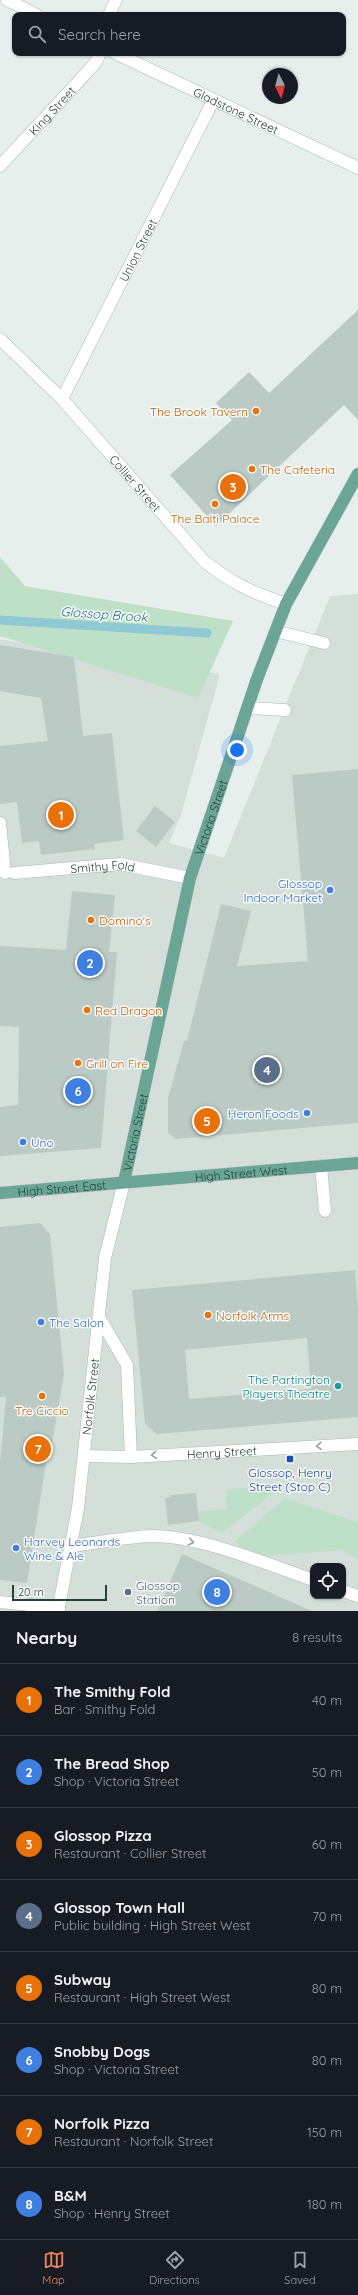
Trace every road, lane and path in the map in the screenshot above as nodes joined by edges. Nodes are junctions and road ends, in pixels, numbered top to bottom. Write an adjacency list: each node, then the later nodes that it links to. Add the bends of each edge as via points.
1 (7, 0): 3 (street)
2 (116, 0): 4 (street)
3 (31, 12)
4 (110, 12)
5 (99, 56): 8 (street, King Street, via 79,81)
6 (121, 56): 7 (street, Gladstone Street)
7 (213, 101): 9 (street, Gladstone Street); 11 (street, Union Street)
8 (0, 166)
9 (358, 168)
10 (0, 340): 11 (street, Collier Street)
11 (62, 399): 13 (street, Collier Street, via 204,561 229,580)
12 (358, 474): 13 (main road, Victoria Street)
13 (286, 604): 14 (main road, Victoria Street)
14 (275, 631): 15 (street); 16 (main road, Victoria Street)
15 (324, 643)
16 (248, 708): 17 (street); 20 (main road, Victoria Street)
17 (285, 710)
18 (0, 823): 19 (street)
19 (6, 873): 20 (street, Smithy Fold, via 120,864)
20 (190, 878): 23 (main road, Victoria Street)
21 (358, 1163): 22 (main road, High Street West)
22 (321, 1166): 23 (main road, High Street West); 25 (street)
23 (124, 1182): 24 (main road, High Street East); 26 (street, Norfolk Street, via 105,1258)
24 (0, 1193)
25 (326, 1211)
26 (99, 1317): 28 (street, Norfolk Street); 29 (street, via 127,1365)
27 (358, 1444): 29 (street, Henry Street, one-way to 29)
28 (85, 1456): 29 (street, Henry Street); 30 (street, Norfolk Street)
29 (131, 1457)
30 (71, 1546): 31 (street, one-way to 31, via 153,1536 185,1540 229,1551); 35 (street, Norfolk Street)
31 (310, 1579)
32 (346, 1592): 33 (street)
33 (358, 1596)
34 (0, 1602): 35 (street)
35 (58, 1610)

